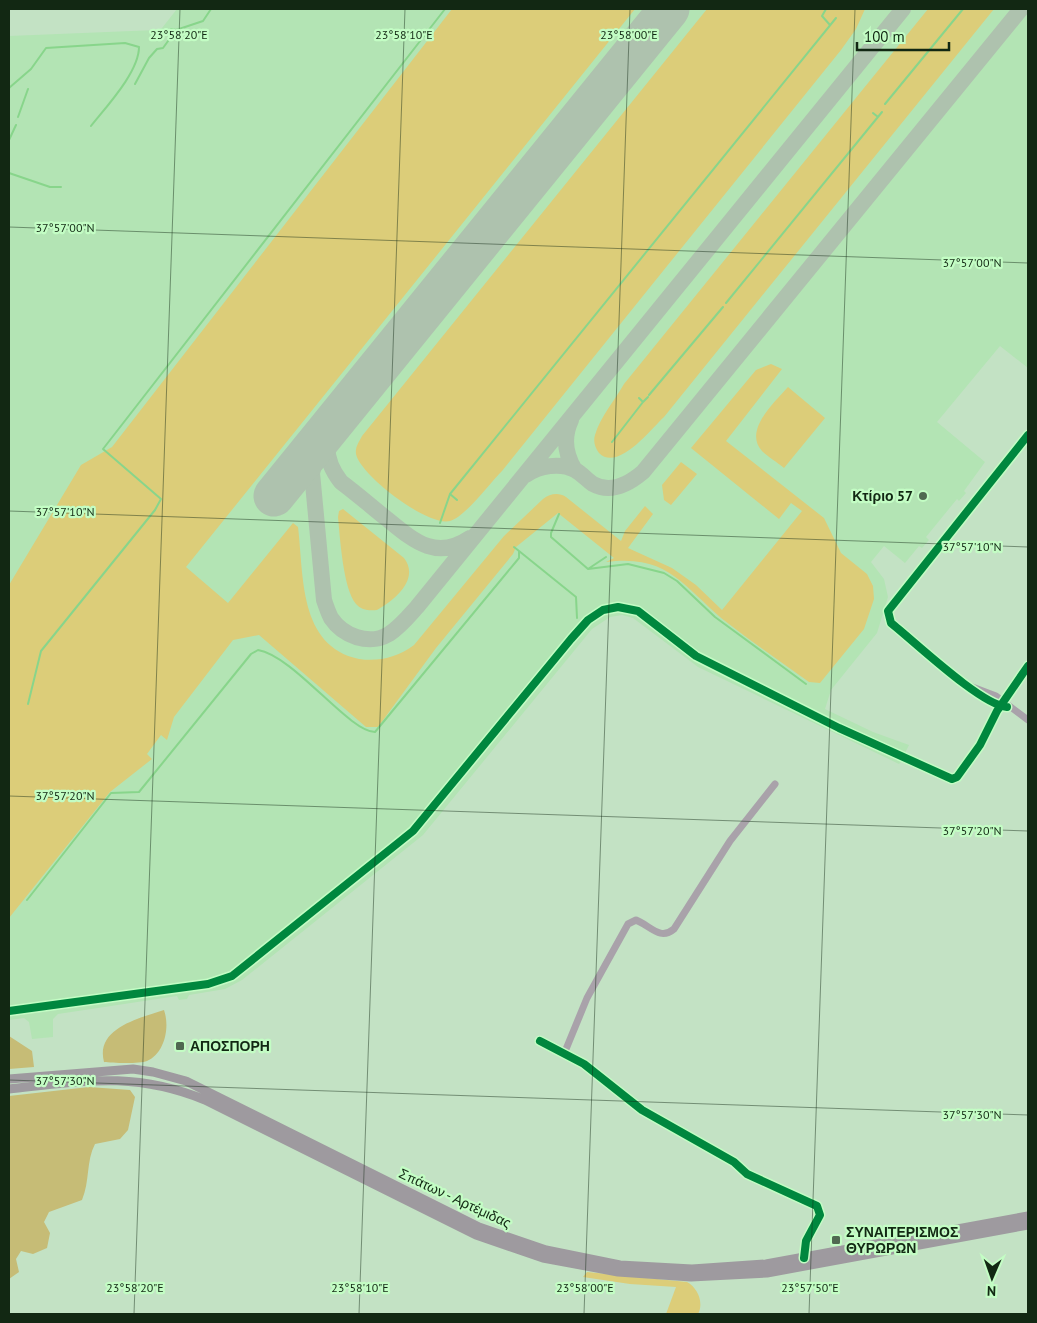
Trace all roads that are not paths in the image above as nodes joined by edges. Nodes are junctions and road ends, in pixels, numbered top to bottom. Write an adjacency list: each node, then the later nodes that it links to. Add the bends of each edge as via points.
1 (1028, 435): 3 (street, via 888,611 891,623 981,697)
2 (1028, 666): 3 (street)
3 (1004, 705): 4 (street); 6 (street, via 957,777 947,778 696,656 644,614 624,607 603,610 588,620 571,639 413,831 232,976 208,984)
4 (1027, 720)
5 (775, 784): 8 (street, via 730,841 674,929 660,934 640,922 628,924 587,998)
6 (9, 1011)
7 (540, 1041): 8 (street)
8 (564, 1054): 13 (street, via 592,1070 642,1110 734,1162 747,1174 817,1206 820,1215 806,1241)
9 (9, 1079): 13 (main road, Σπάτων - Αρτέμιδας, via 134,1069 186,1081 445,1211 546,1250 620,1265 653,1268 730,1268)
10 (9, 1090): 12 (main road, Σπάτων - Αρτέμιδας, via 111,1079 146,1082 179,1090 476,1235 543,1258 618,1272 691,1277 767,1273)
11 (1028, 1216): 13 (main road, Σπάτων - Αρτέμιδας)
12 (1028, 1225)
13 (804, 1258)

